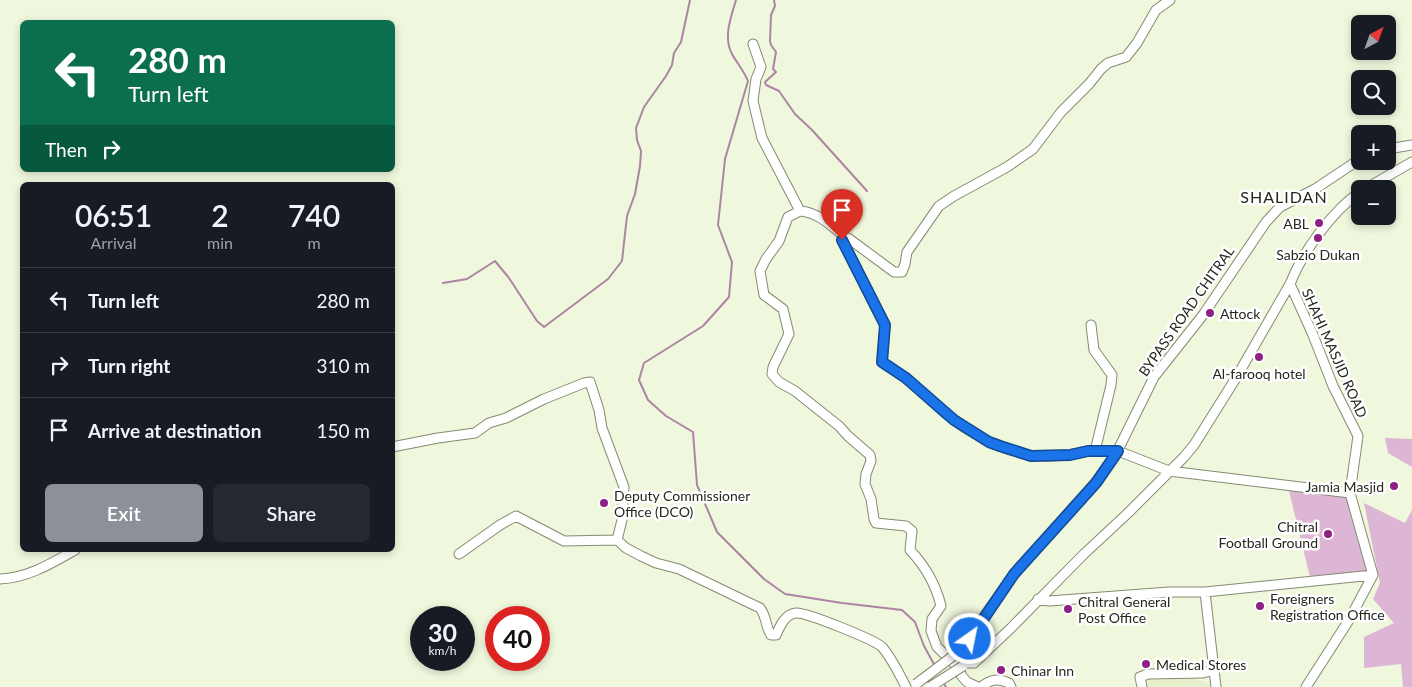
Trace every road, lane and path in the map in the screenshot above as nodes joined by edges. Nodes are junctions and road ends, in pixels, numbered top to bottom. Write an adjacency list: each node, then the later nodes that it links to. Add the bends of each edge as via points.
1 (1170, 0): 10 (street, via 1156,10 1126,57 1101,69 1033,148 1007,167 939,206 906,252 902,272 894,272 856,242)
2 (753, 44): 9 (street, via 761,66 753,101 762,138)
3 (1412, 145): 4 (street)
4 (1396, 148)
5 (1412, 162): 7 (street)
6 (1351, 165): 15 (street, BYPASS ROAD CHITRAL, via 1280,207 1266,222 1203,315 1154,377)
7 (1381, 180)
8 (1351, 199): 11 (street, via 1321,230 1295,269)
9 (800, 211): 10 (street, via 818,217); 31 (street, via 788,217 779,241 760,271 764,295 783,309 789,334 772,367 772,374 839,426 870,455 865,484 874,519 876,523 906,526 912,531 910,550 923,564 938,591 941,606 932,619 937,647 960,669 960,675 967,682)
10 (846, 238): 14 (street, via 842,240 885,325 882,362 906,378 944,412 989,442 1031,456)
11 (1290, 284): 16 (street, via 1194,445); 17 (street, SHAHI MASJID ROAD, via 1358,436)
12 (1090, 325): 14 (street, via 1094,350 1112,375)
13 (395, 446): 18 (street, via 475,433 489,423 590,382 602,428 624,488)
14 (1095, 451): 15 (street)
15 (1118, 451): 16 (street); 25 (street, BYPASS ROAD CHITRAL, via 1096,483 1014,574)
16 (1169, 471): 17 (street); 24 (street)
17 (1350, 493): 21 (street, SHAHI MASJID ROAD)
18 (617, 540): 20 (street, via 564,541 516,516); 29 (street, via 641,556 679,569 760,608 771,635 776,635 788,616 797,613 835,625 881,646)
19 (72, 552): 22 (street, via 42,568)
20 (459, 554)
21 (1373, 575): 23 (street); 35 (street, via 1350,620)
22 (0, 579)
23 (1206, 592): 24 (street); 27 (street)
24 (1038, 599): 26 (street, via 974,663)
25 (955, 655): 26 (street); 28 (street, BYPASS ROAD CHITRAL, bridge)
26 (965, 665): 30 (street, bridge)
27 (1214, 670): 33 (street, via 1148,674 1140,677); 34 (street)
28 (914, 686)
29 (906, 687)
30 (930, 687)
31 (980, 687): 32 (street, via 995,679 1010,683)
32 (1010, 687)
33 (1142, 687)
34 (1216, 687)
35 (1306, 687)

